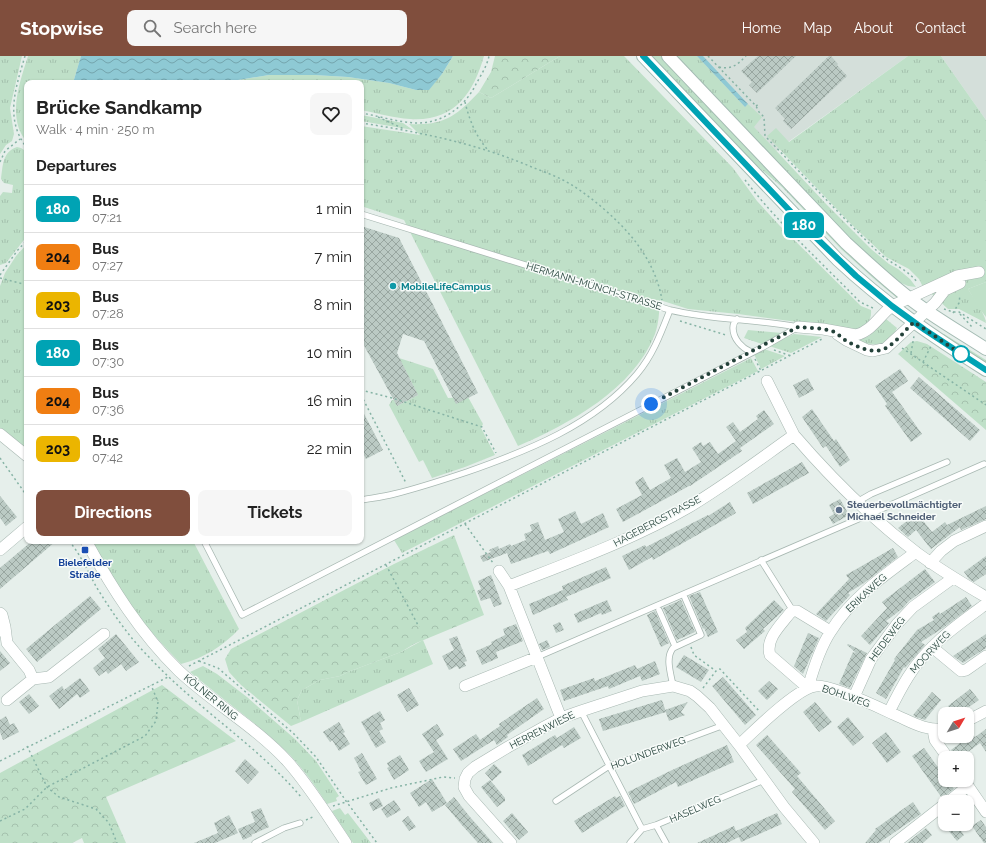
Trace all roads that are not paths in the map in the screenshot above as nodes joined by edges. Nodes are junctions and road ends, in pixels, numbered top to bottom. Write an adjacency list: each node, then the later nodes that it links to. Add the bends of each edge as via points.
1 (643, 56): 6 (main road, via 838,260)
2 (668, 56): 5 (main road, via 846,243)
3 (364, 215): 8 (lane, HERMANN-MÜNCH-STRASSE)
4 (983, 270): 5 (street, HERMANN-MÜNCH-STRASSE, via 957,276); 7 (street, HERMANN-MÜNCH-STRASSE, via 945,290)
5 (909, 298): 6 (street, HERMANN-MÜNCH-STRASSE); 7 (main road)
6 (892, 306): 10 (main road); 12 (street, HERMANN-MÜNCH-STRASSE, via 882,313 870,328 860,334)
7 (931, 307): 10 (street, HERMANN-MÜNCH-STRASSE); 13 (main road)
8 (670, 310): 9 (lane, HERMANN-MÜNCH-STRASSE, via 699,316); 22 (lane, via 654,350 636,375 609,401 580,421 533,446 484,466 404,491)
9 (737, 319): 11 (lane, HERMANN-MÜNCH-STRASSE); 14 (lane, via 733,327 736,338 741,347)
10 (914, 322): 12 (street, HERMANN-MÜNCH-STRASSE, via 890,345 882,350 873,351 856,346); 15 (main road)
11 (798, 327): 12 (street, HERMANN-MÜNCH-STRASSE); 14 (lane)
12 (828, 330)
13 (986, 349)
14 (751, 352): 28 (lane, via 242,615)
15 (986, 370)
16 (767, 381): 18 (street)
17 (0, 434): 19 (street)
18 (794, 435): 23 (street, via 825,471); 35 (street, HAGEBERGSTRASSE, via 689,507 597,552)
19 (24, 454)
20 (947, 462): 23 (lane)
21 (984, 464): 24 (lane)
22 (364, 499)
23 (857, 502): 24 (street)
24 (870, 514): 30 (street); 31 (lane)
25 (986, 526): 32 (street, via 954,542)
26 (24, 530): 29 (street)
27 (88, 544): 77 (street, KÖLNER RING, via 132,618 150,639 179,671 287,761 307,785)
28 (206, 544)
29 (0, 550)
30 (916, 552): 32 (street); 42 (street, ERIKAWEG, via 875,582 851,605)
31 (762, 560): 39 (lane); 46 (lane)
32 (930, 562): 34 (street)
33 (499, 571): 35 (street)
34 (953, 578): 36 (street); 52 (street, HEIDEWEG, via 913,607 897,624 871,659)
35 (509, 586): 46 (street)
36 (985, 596): 45 (street, MOORWEG)
37 (685, 598): 44 (lane, via 701,635)
38 (659, 610): 44 (lane)
39 (793, 611): 42 (street, via 798,611); 51 (street, via 770,640 768,648 770,654)
40 (0, 613): 41 (street)
41 (3, 629): 48 (street, via 7,643 29,670)
42 (830, 631): 51 (street, ERIKAWEG)
43 (104, 634): 48 (street, via 49,677)
44 (675, 646): 50 (lane, via 668,656)
45 (932, 647): 47 (street, via 961,671); 56 (street, MOORWEG, via 907,678)
46 (537, 656): 49 (street); 58 (street)
47 (986, 656)
48 (33, 679): 53 (street)
49 (465, 686)
50 (674, 686): 54 (street, HERRENWIESE, via 642,692); 59 (street, via 697,696)
51 (808, 688): 52 (street, BOHLWEG, via 822,686); 62 (street, BOHLWEG, via 767,719)
52 (854, 697): 56 (street, BOHLWEG)
53 (7, 700)
54 (581, 711): 58 (street, HERRENWIESE); 64 (lane)
55 (986, 711): 57 (street)
56 (889, 712): 60 (street, BOHLWEG)
57 (974, 717)
58 (561, 718): 78 (street, HERRENWIESE, via 475,767 465,779 464,787 469,796)
59 (724, 725): 62 (street); 64 (lane, HOLUNDERWEG)
60 (933, 730): 61 (street, BOHLWEG); 63 (street, via 935,740)
61 (938, 730)
62 (739, 745): 65 (street)
63 (943, 751)
64 (609, 766): 69 (lane, HOLUNDERWEG); 74 (lane)
65 (764, 780): 73 (lane, HASELWEG); 75 (street)
66 (962, 787): 68 (street)
67 (969, 787): 71 (street)
68 (955, 795)
69 (556, 801)
70 (938, 809): 81 (street)
71 (986, 812)
72 (300, 823): 76 (lane)
73 (656, 825): 74 (lane, HASELWEG); 80 (lane)
74 (642, 830): 79 (lane, HASELWEG)
75 (810, 842)
76 (255, 843)
77 (346, 843)
78 (511, 843)
79 (630, 843)
80 (666, 843)
81 (895, 843)

